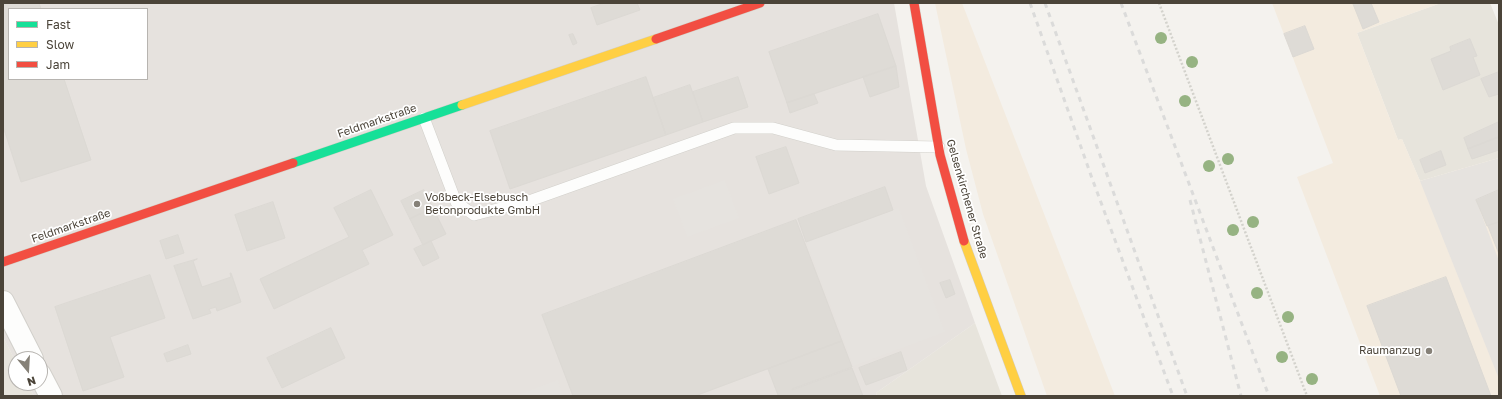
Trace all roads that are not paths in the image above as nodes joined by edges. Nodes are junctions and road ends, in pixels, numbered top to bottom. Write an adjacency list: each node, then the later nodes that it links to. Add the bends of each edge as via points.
1 (760, 3): 3 (street, Feldmarkstraße)
2 (914, 3): 4 (street, Gelsenkirchener Straße)
3 (424, 118): 4 (lane, via 456,202 474,215 532,200 734,128 773,128 836,145); 5 (street, Feldmarkstraße)
4 (938, 147): 8 (street, Gelsenkirchener Straße, via 964,241)
5 (3, 262)
6 (3, 302): 7 (street)
7 (28, 351)
8 (1021, 396)

